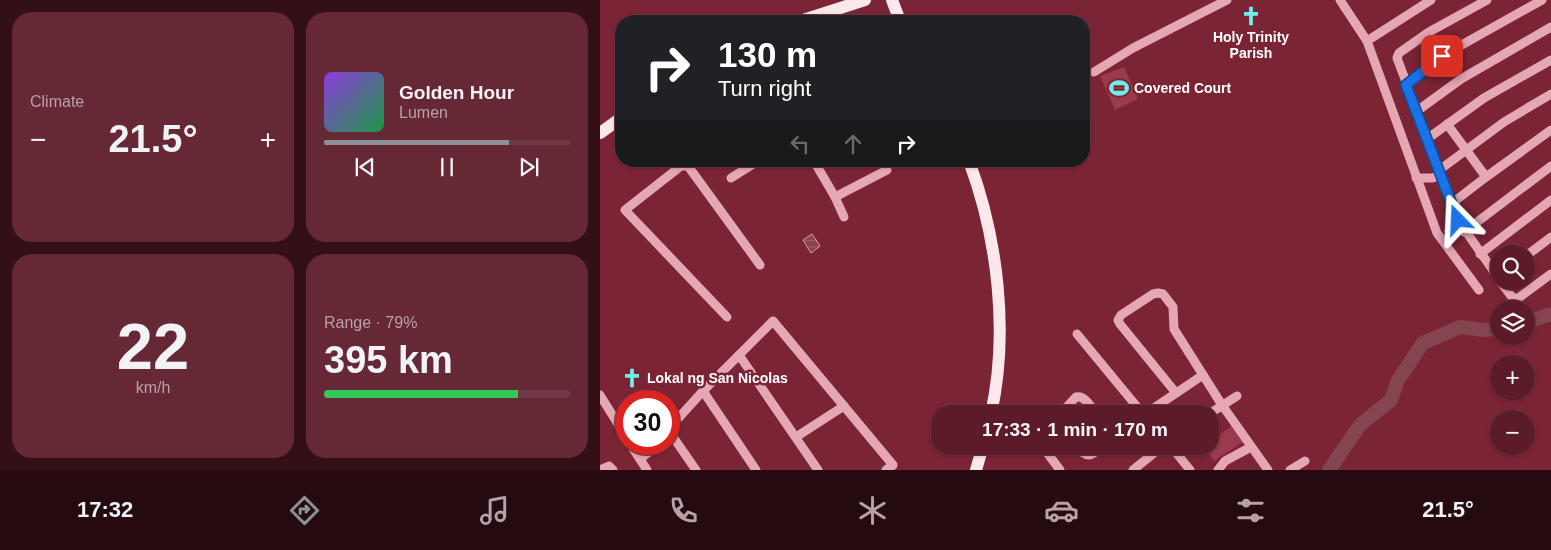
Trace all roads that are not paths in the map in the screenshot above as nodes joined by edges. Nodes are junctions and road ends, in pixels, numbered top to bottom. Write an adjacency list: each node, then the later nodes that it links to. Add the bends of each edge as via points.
1 (865, 0): 8 (main road)
2 (892, 0): 9 (main road)
3 (1227, 0): 13 (street)
4 (1340, 0): 11 (street)
5 (1431, 0): 11 (street)
6 (1487, 0): 14 (street, via 1429,32 1397,56)
7 (1542, 0): 14 (street, via 1442,56)
8 (819, 15)
9 (898, 15)
10 (1551, 27): 16 (street, via 1461,79)
11 (1367, 41): 33 (street)
12 (1551, 60): 18 (street, via 1484,98)
13 (1094, 72)
14 (1406, 85): 16 (street)
15 (1551, 94): 22 (street)
16 (1417, 111): 21 (street)
17 (615, 123): 20 (main road)
18 (1447, 124): 21 (street); 22 (street)
19 (1551, 130): 31 (street)
20 (600, 134)
21 (1427, 140): 30 (street)
22 (1465, 150): 30 (street); 31 (street)
23 (1551, 166): 38 (street)
24 (675, 167): 49 (street, via 625,210)
25 (689, 167): 42 (street)
26 (748, 167): 32 (street)
27 (818, 167): 34 (street)
28 (970, 167): 57 (main road, via 985,219 998,291 999,346)
29 (887, 170): 34 (street)
30 (1438, 170): 33 (street, via 1430,168); 36 (street)
31 (1486, 177): 36 (street)
32 (731, 178)
33 (1419, 178): 46 (street, via 1437,232)
34 (835, 197): 37 (street)
35 (1551, 200): 41 (street)
36 (1451, 204): 38 (street)
37 (844, 216)
38 (1464, 232): 41 (street)
39 (1551, 237): 40 (street)
40 (1535, 249)
41 (1480, 254): 43 (street)
42 (760, 265)
43 (1490, 267)
44 (1551, 274): 45 (street)
45 (1535, 286)
46 (1479, 290)
47 (1507, 290): 48 (street, via 1514,299)
48 (1530, 290)
49 (727, 317)
50 (1076, 334): 60 (street)
51 (740, 355): 53 (street); 63 (street, via 773,321); 67 (street)
52 (1203, 375): 54 (street); 54 (street, via 1174,329 1174,307 1163,294 1153,294 1118,320); 62 (street)
53 (703, 390): 65 (street); 83 (street)
54 (1176, 392): 61 (street)
55 (600, 395): 66 (street)
56 (1236, 396): 62 (street)
57 (993, 405)
58 (1068, 405): 59 (street, via 1079,396)
59 (1089, 405)
60 (1136, 405)
61 (1157, 405)
62 (1222, 405): 64 (street); 68 (street)
63 (844, 406): 67 (street); 78 (street)
64 (1219, 407)
65 (680, 416)
66 (615, 419)
67 (796, 437): 84 (street)
68 (1251, 446): 89 (street, via 1225,461); 90 (street)
69 (680, 448): 82 (street)
70 (637, 455): 76 (street)
71 (645, 455): 76 (street)
72 (980, 455): 85 (main road)
73 (1049, 455): 86 (street)
74 (1150, 455): 87 (street)
75 (1180, 455): 88 (street)
76 (640, 459): 81 (street)
77 (1305, 461): 91 (street)
78 (889, 467)
79 (600, 470): 80 (street, via 608,466)
80 (612, 470)
81 (647, 470)
82 (696, 470)
83 (756, 470)
84 (818, 470)
85 (976, 470)
86 (1060, 470)
87 (1133, 470)
88 (1190, 470)
89 (1218, 470)
90 (1268, 470)
91 (1290, 470)

